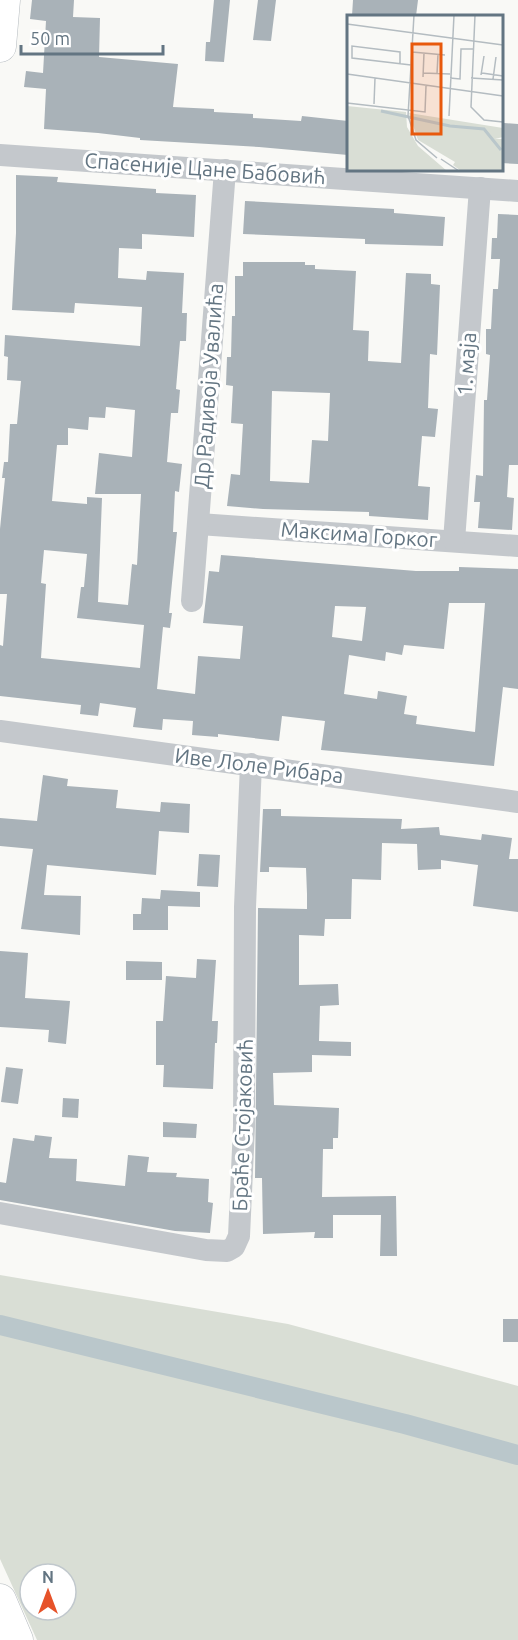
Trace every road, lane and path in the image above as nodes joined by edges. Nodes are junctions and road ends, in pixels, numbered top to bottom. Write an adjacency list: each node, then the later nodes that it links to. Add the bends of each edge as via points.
1 (4, 0): 2 (main road)
2 (0, 46)
3 (0, 155): 4 (street, Спасеније Цане Бабовић)
4 (225, 170): 5 (street, Спасеније Цане Бабовић); 7 (street, Др Радивоја Увалића)
5 (480, 188): 6 (street, Спасеније Цане Бабовић); 8 (street, 1. маја)
6 (518, 190)
7 (199, 524): 8 (street, Максима Горког); 10 (street, Др Радивоја Увалића)
8 (454, 541): 9 (street, Максима Горког)
9 (518, 546)
10 (192, 601)
11 (0, 731): 12 (street, Иве Лоле Рибара)
12 (251, 764): 13 (street, Иве Лоле Рибара); 14 (street, Браће Стојаковић, via 245,908 244,1126 239,1236 234,1247 227,1251 206,1250)
13 (518, 802)
14 (0, 1213)
15 (0, 1600): 16 (main road)
16 (17, 1640)

